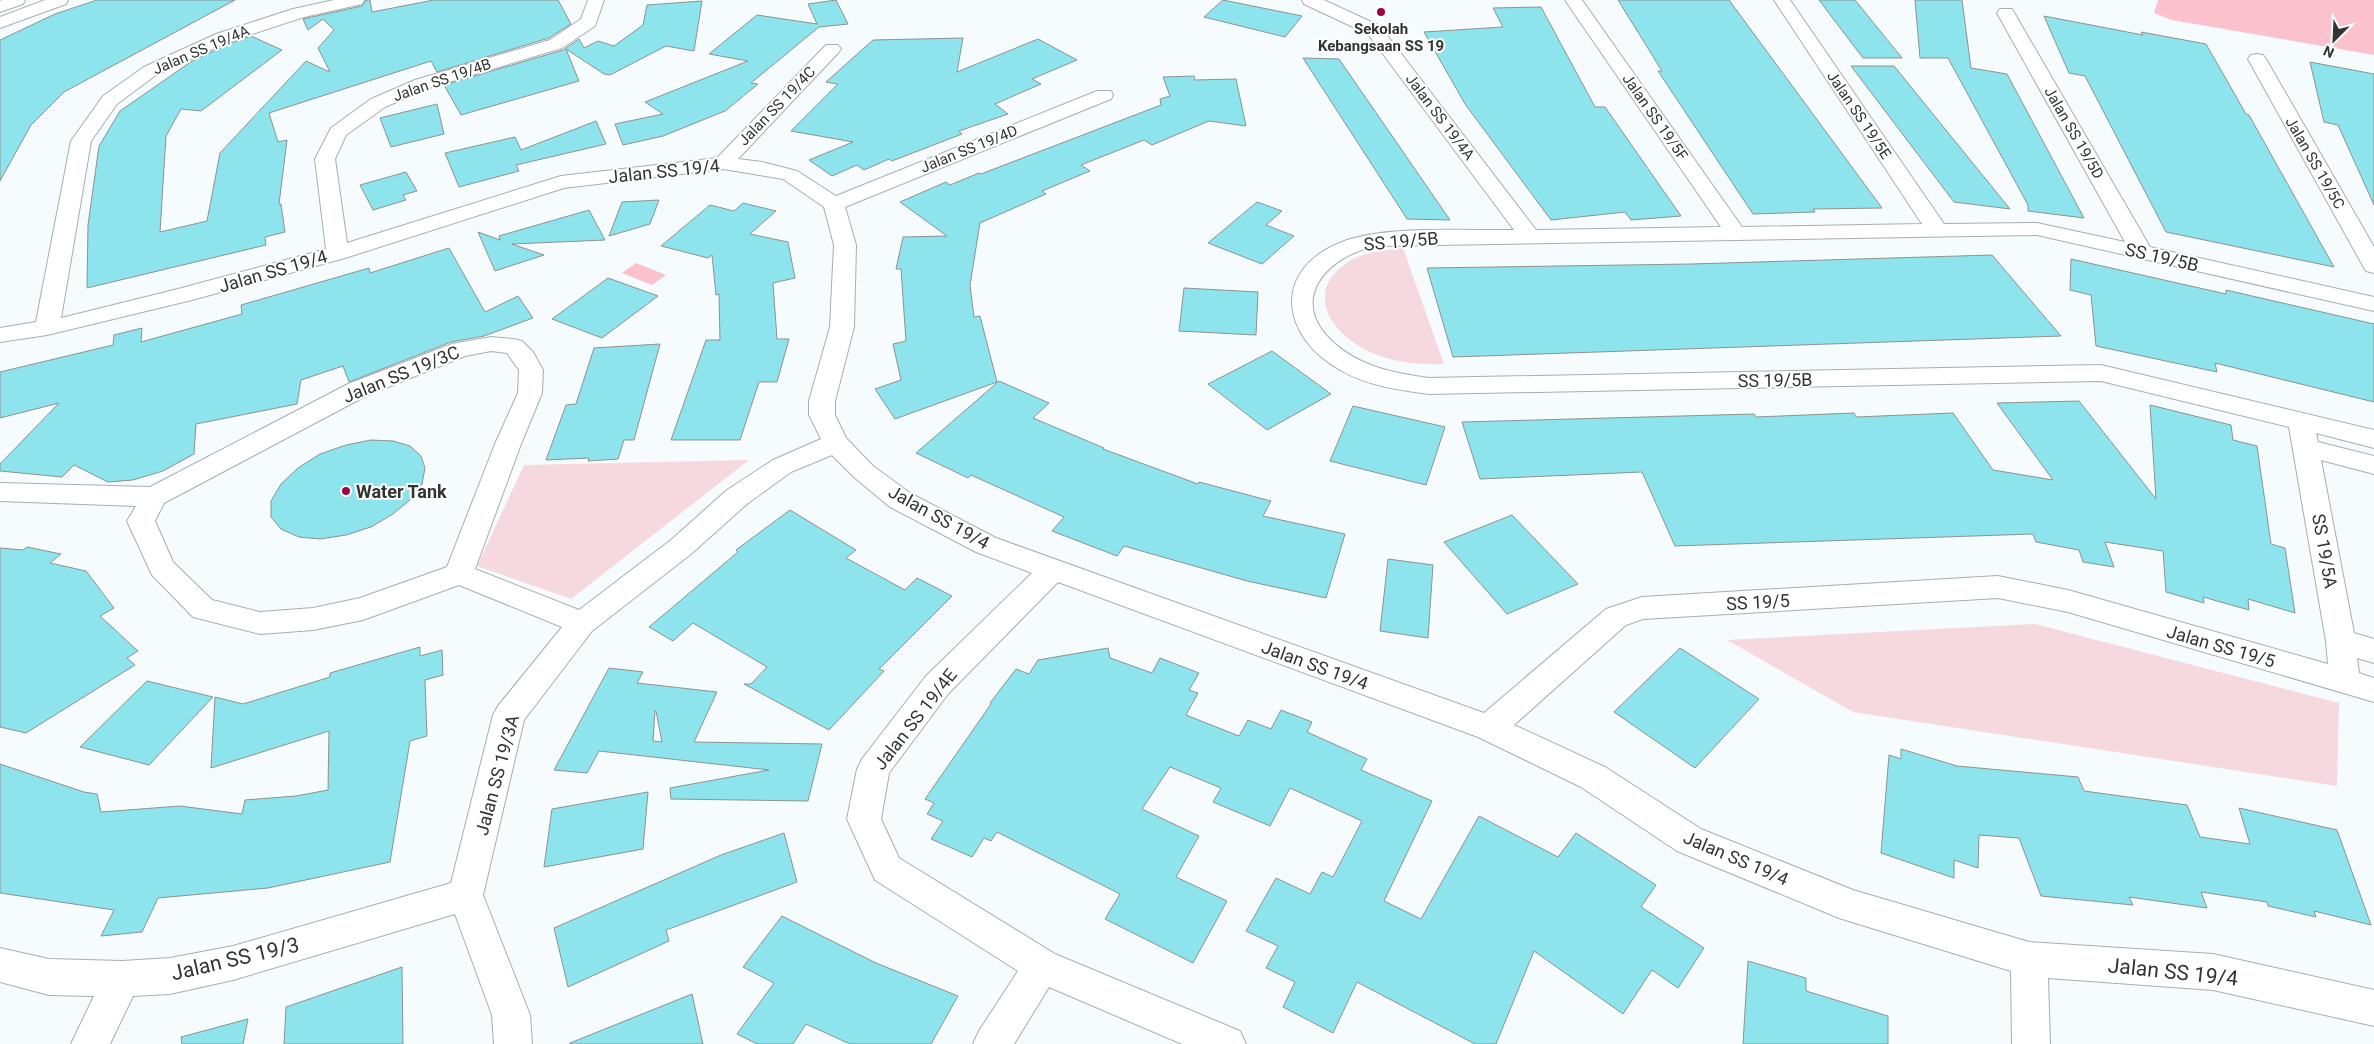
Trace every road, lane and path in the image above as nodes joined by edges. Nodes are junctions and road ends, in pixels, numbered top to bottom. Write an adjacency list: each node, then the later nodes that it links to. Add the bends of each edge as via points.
1 (17, 0): 8 (street)
2 (60, 0): 10 (street)
3 (356, 0): 23 (street, Jalan SS 19/4A, via 299,13 222,38 150,71 110,100 81,141)
4 (596, 0): 19 (street, Jalan SS 19/4B, via 590,22 556,44 422,84 378,103 338,132 325,159)
5 (1310, 0): 18 (street, Jalan SS 19/4A, via 1374,30)
6 (1573, 0): 17 (street, Jalan SS 19/5F)
7 (1782, 0): 16 (street, Jalan SS 19/5E)
8 (0, 7)
9 (2006, 13): 20 (street, Jalan SS 19/5D)
10 (0, 23)
11 (832, 49): 14 (street, Jalan SS 19/4C)
12 (2257, 59): 21 (street, Jalan SS 19/5C)
13 (1104, 95): 15 (street, Jalan SS 19/4D)
14 (722, 163): 15 (street, Jalan SS 19/4, via 790,175); 19 (street, Jalan SS 19/4, via 561,182)
15 (834, 204): 27 (street, Jalan SS 19/4, via 844,245 842,326 822,401 822,415)
16 (1937, 230): 17 (street, SS 19/5B); 20 (street, SS 19/5B, via 2037,229)
17 (1736, 233): 18 (street, SS 19/5B)
18 (1530, 236): 25 (street, SS 19/5B, via 1391,238 1346,247 1309,274 1302,288 1300,307 1306,326 1320,345 1363,372 1388,380 1429,386 2101,373)
19 (337, 252): 23 (street, Jalan SS 19/4, via 184,295)
20 (2142, 253): 22 (street, SS 19/5B)
21 (2374, 266)
22 (2374, 304)
23 (47, 328): 24 (street, Jalan SS 19/4)
24 (0, 335)
25 (2301, 422): 26 (street, SS 19/5B); 28 (street, SS 19/5A)
26 (2374, 439)
27 (836, 443): 32 (street, Jalan SS 19/4, via 864,472 900,500 986,545); 35 (street, Jalan SS 19/3A, via 782,466 737,497 681,547)
28 (2307, 448): 29 (street); 36 (street, SS 19/5A)
29 (2374, 465)
30 (0, 492): 31 (street, Jalan SS 19/3C)
31 (154, 497): 33 (street, via 141,521 158,560 203,609 260,623 312,619 363,609); 33 (street, Jalan SS 19/3C, via 357,390 460,349 491,344 514,346 531,370 530,393)
32 (1053, 570): 40 (street, Jalan SS 19/4); 44 (street, Jalan SS 19/4E, via 937,685 873,769 864,819 887,870)
33 (459, 574): 35 (street)
34 (2068, 601): 38 (street, Jalan SS 19/5); 40 (street, SS 19/5, via 1998,587 1642,608 1616,617)
35 (582, 623): 41 (street, Jalan SS 19/3A, via 510,715)
36 (2341, 641): 37 (street); 38 (street, SS 19/5A)
37 (2374, 651)
38 (2344, 681): 39 (street, Jalan SS 19/5)
39 (2374, 690)
40 (1489, 728): 42 (street, Jalan SS 19/4, via 1593,777 1689,840 1851,906)
41 (465, 895): 45 (street, Jalan SS 19/3, via 233,963 170,976); 48 (street, via 511,1015)
42 (2029, 960): 46 (street, Jalan SS 19/4, via 2213,972); 51 (street)
43 (0, 965): 45 (street, Jalan SS 19/3, via 50,977)
44 (1042, 966): 49 (street); 50 (street, Jalan SS 19/4E)
45 (122, 979): 47 (street)
46 (2374, 1008)
47 (90, 1044)
48 (513, 1044)
49 (992, 1044)
50 (1227, 1044)
51 (2031, 1044)

